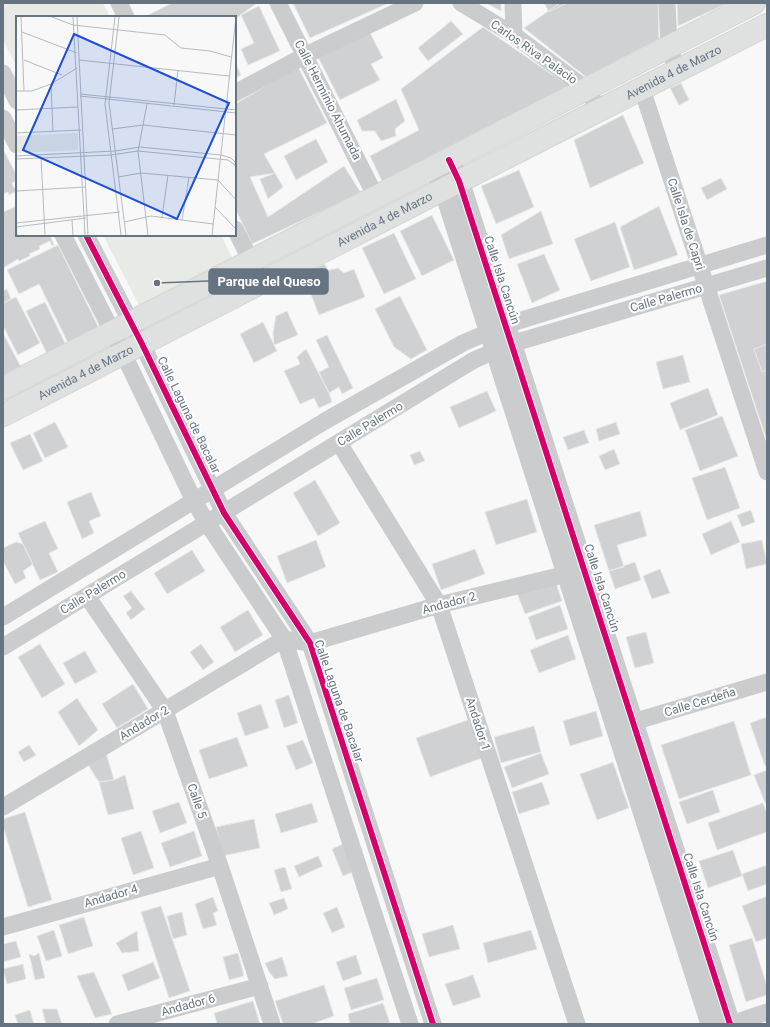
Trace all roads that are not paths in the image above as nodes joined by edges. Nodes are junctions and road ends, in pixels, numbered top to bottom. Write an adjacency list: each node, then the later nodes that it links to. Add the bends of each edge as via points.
1 (119, 3): 8 (street)
2 (278, 3): 12 (street, Calle Herminio Ahumada)
3 (414, 3): 12 (street)
4 (461, 3): 10 (street, Carlos Riva Palacio)
5 (513, 3): 10 (street)
6 (667, 3): 11 (street)
7 (754, 3): 11 (main road, Avenida 4 de Marzo)
8 (126, 16)
9 (767, 25): 13 (main road, Avenida 4 de Marzo)
10 (514, 35): 15 (street, Carlos Riva Palacio)
11 (669, 46): 13 (street); 15 (main road, Avenida 4 de Marzo)
12 (306, 55): 17 (street); 25 (street, Calle Herminio Ahumada)
13 (677, 71): 16 (main road, Avenida 4 de Marzo)
14 (3, 73): 18 (street)
15 (586, 89): 19 (street, Carlos Riva Palacio); 23 (main road, Avenida 4 de Marzo)
16 (642, 89): 19 (main road, Avenida 4 de Marzo); 31 (street, Calle Isla de Capri)
17 (236, 92)
18 (16, 99)
19 (600, 110): 24 (main road, Avenida 4 de Marzo)
20 (16, 113): 21 (street)
21 (3, 118): 22 (street)
22 (16, 143)
23 (442, 164): 24 (street, Calle Isla Cancún); 25 (main road, Avenida 4 de Marzo)
24 (451, 185): 33 (main road, Avenida 4 de Marzo); 36 (street, Calle Isla Cancún)
25 (376, 196): 30 (main road, Avenida 4 de Marzo)
26 (236, 231): 30 (street)
27 (64, 236): 35 (street)
28 (86, 236): 35 (street)
29 (767, 245): 31 (street, Calle Palermo)
30 (252, 261): 33 (street); 35 (main road, Avenida 4 de Marzo)
31 (700, 266): 34 (street, Calle Isla de Capri); 36 (street, Calle Palermo)
32 (767, 268): 34 (street, Calle Palermo)
33 (262, 283): 37 (main road, Avenida 4 de Marzo)
34 (707, 286): 36 (street, Calle Palermo); 41 (street, Calle Isla de Capri)
35 (122, 327): 37 (street); 38 (main road, Avenida 4 de Marzo)
36 (500, 338): 40 (street, Calle Palermo, via 474,360); 42 (street, Calle Palermo, via 463,343 325,421); 46 (street, Calle Isla Cancún); 55 (street, Calle Isla Cancún)
37 (133, 349): 39 (main road, Avenida 4 de Marzo); 42 (street, Calle Laguna de Bacalar); 43 (street)
38 (3, 388)
39 (3, 415)
40 (339, 443): 44 (street, Calle Palermo); 48 (street, Andador 1)
41 (767, 472)
42 (213, 489): 43 (street, Calle Palermo); 44 (street, Calle Laguna de Bacalar)
43 (194, 501): 45 (street); 49 (street, Calle Palermo)
44 (224, 513): 45 (street, Calle Palermo); 51 (street, Calle Laguna de Bacalar)
45 (207, 523): 47 (street, Calle Palermo); 50 (street)
46 (567, 574): 48 (street, Andador 2); 55 (street, Calle Isla Cancún)
47 (87, 596): 52 (street, Calle Palermo); 54 (street, Calle 5)
48 (438, 605): 51 (street, Andador 2); 65 (street, Andador 1)
49 (3, 617)
50 (284, 639): 51 (street); 54 (street, Andador 2); 63 (street)
51 (310, 643): 64 (street, Calle Laguna de Bacalar)
52 (3, 647)
53 (767, 682): 55 (street, Calle Cerdeña)
54 (165, 711): 56 (street, Andador 2); 57 (street, Calle 5)
55 (624, 723): 66 (street, Calle Isla Cancún); 67 (street, Calle Isla Cancún)
56 (3, 807)
57 (220, 866): 58 (street, Andador 4); 59 (street, Calle 5)
58 (3, 927)
59 (260, 986): 61 (street, Andador 6); 62 (street, Calle 5)
60 (767, 1012): 67 (street)
61 (117, 1024)
62 (272, 1024)
63 (410, 1024)
64 (433, 1024)
65 (577, 1024)
66 (711, 1024)
67 (730, 1024)

